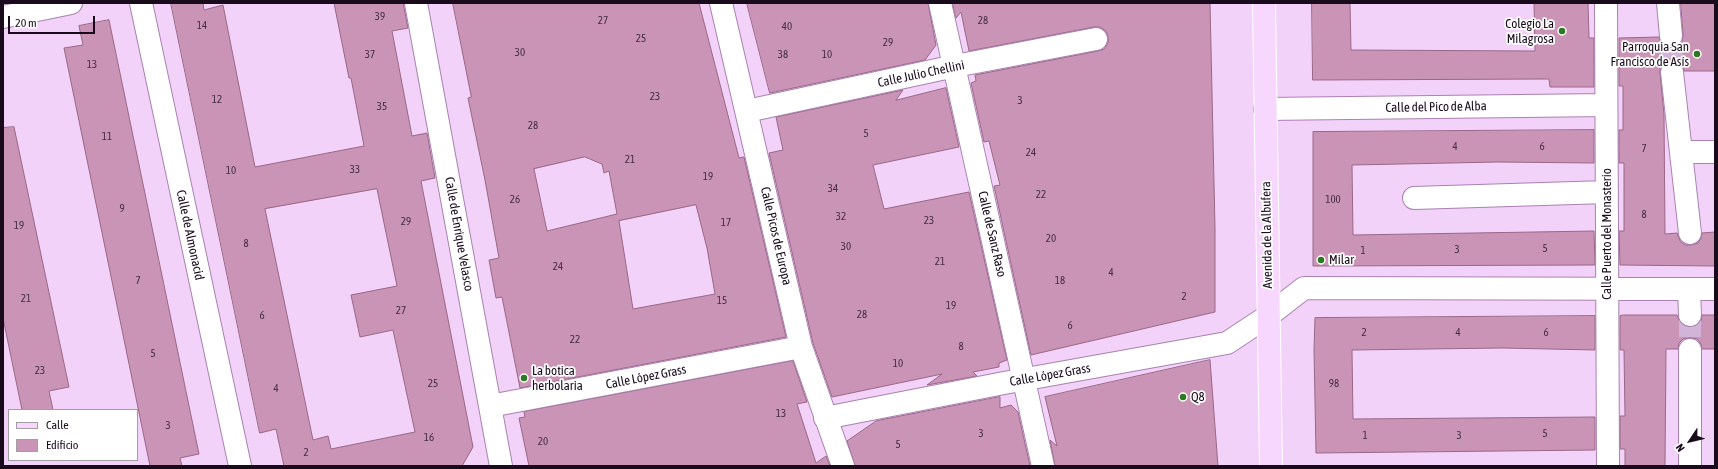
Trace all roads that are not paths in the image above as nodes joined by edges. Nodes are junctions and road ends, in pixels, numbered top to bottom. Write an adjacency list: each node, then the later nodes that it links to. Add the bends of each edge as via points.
1 (71, 3): 9 (street)
2 (140, 3): 32 (street, Calle de Almonacid)
3 (416, 3): 30 (street, Calle de Enrique Velasco)
4 (721, 3): 16 (street, Calle Picos de Europa)
5 (940, 3): 12 (street, Calle de Sanz Raso)
6 (1264, 3): 15 (main road, Avenida de la Albufera)
7 (1606, 3): 14 (street, Calle Puerto del Monasterio)
8 (1668, 3): 10 (street)
9 (3, 17)
10 (1671, 36)
11 (1096, 39): 12 (street, Calle Julio Chellini)
12 (955, 66): 16 (street, Calle Julio Chellini); 29 (street, Calle de Sanz Raso)
13 (1672, 72): 17 (street)
14 (1606, 105): 15 (street, Calle del Pico de Alba); 19 (street, Calle Puerto del Monasterio)
15 (1265, 109): 26 (main road, Avenida de la Albufera)
16 (747, 111): 27 (street, Calle Picos de Europa)
17 (1681, 152): 18 (street); 21 (street)
18 (1715, 152)
19 (1606, 192): 20 (street); 22 (street, Calle Puerto del Monasterio)
20 (1414, 198)
21 (1690, 233)
22 (1607, 289): 23 (street, Calle López Grass); 26 (street, Calle López Grass, via 1304,288); 37 (street, Calle Puerto del Monasterio)
23 (1689, 289): 24 (street, Calle López Grass); 25 (street)
24 (1715, 289)
25 (1690, 315)
26 (1268, 316): 29 (street, Calle López Grass, via 1227,343); 36 (main road, Avenida de la Albufera)
27 (801, 347): 30 (street, Calle López Grass); 31 (street, Calle Picos de Europa)
28 (1690, 350): 38 (street)
29 (1025, 379): 31 (street, Calle López Grass); 35 (street, Calle de Sanz Raso)
30 (490, 406): 33 (street, Calle de Enrique Velasco)
31 (825, 418): 34 (street, Calle Picos de Europa)
32 (240, 466)
33 (501, 466)
34 (842, 466)
35 (1043, 466)
36 (1271, 466)
37 (1608, 466)
38 (1690, 466)

